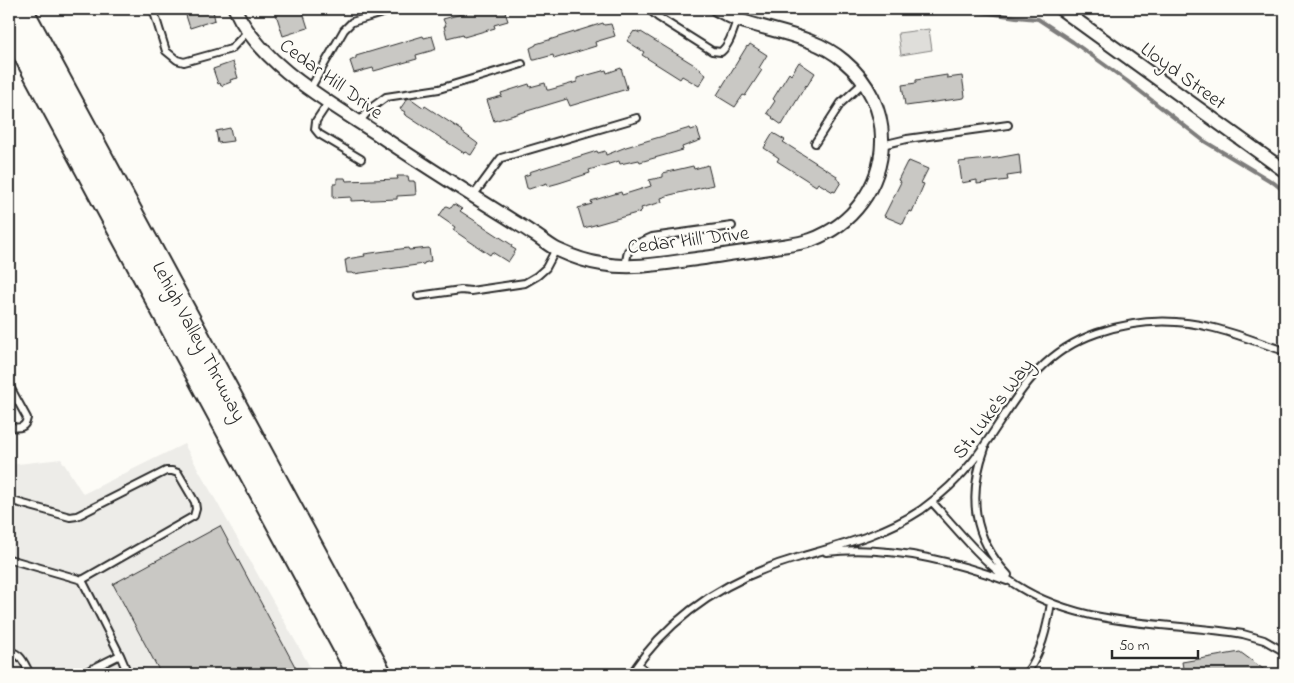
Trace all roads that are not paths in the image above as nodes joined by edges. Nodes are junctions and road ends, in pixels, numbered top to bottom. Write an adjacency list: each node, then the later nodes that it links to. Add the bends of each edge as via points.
1 (21, 9): 46 (highway, Lehigh Valley Thruway)
2 (154, 9): 10 (lane, via 166,51 184,62 231,49)
3 (235, 9): 10 (street, Cedar Hill Drive)
4 (396, 9): 13 (lane, via 352,22 344,30)
5 (649, 9): 8 (lane, via 712,51 721,52 726,47)
6 (716, 9): 8 (street, Cedar Hill Drive)
7 (1061, 9): 21 (street, Lloyd Street)
8 (736, 20): 12 (street, Cedar Hill Drive, via 825,48 842,59)
9 (9, 25): 45 (highway, Lehigh Valley Thruway)
10 (248, 31): 13 (street, Cedar Hill Drive, via 275,62)
11 (522, 64): 16 (lane, via 439,89 386,97)
12 (864, 82): 18 (lane, via 840,103); 19 (street, Cedar Hill Drive, via 879,115)
13 (310, 89): 14 (street, Cedar Hill Drive)
14 (328, 103): 16 (street, Cedar Hill Drive); 20 (lane, via 316,120 315,129)
15 (637, 118): 22 (lane, via 502,158)
16 (359, 122): 22 (street, Cedar Hill Drive)
17 (1008, 125): 19 (lane)
18 (815, 143)
19 (882, 145): 25 (street, Cedar Hill Drive, via 876,176 868,193 848,218 824,234 807,241 730,254)
20 (361, 159)
21 (1285, 171)
22 (473, 196): 24 (street, Cedar Hill Drive)
23 (732, 226): 25 (lane, via 652,237 628,251)
24 (556, 249): 25 (street, Cedar Hill Drive, via 591,262); 26 (lane, via 546,268 525,282)
25 (625, 266)
26 (418, 296)
27 (1285, 352): 30 (lane, St. Luke's Way, via 1215,328 1184,322 1152,322 1104,330 1087,336 1048,361 1024,386)
28 (10, 387): 29 (lane, via 28,418 21,428)
29 (9, 427)
30 (993, 431): 32 (lane, St. Luke's Way, via 964,472); 36 (lane, via 978,473 977,522 999,565)
31 (9, 500): 35 (lane, via 70,517 77,516 166,471 178,473 195,502 194,516)
32 (932, 502): 33 (lane, St. Luke's Way, via 882,530); 36 (lane, via 991,565)
33 (798, 557): 36 (lane, via 854,550 903,554 959,566); 41 (lane, St. Luke's Way, via 729,584 706,598 660,637)
34 (9, 560): 35 (lane)
35 (82, 580): 40 (lane)
36 (1026, 590): 37 (lane)
37 (1051, 603): 39 (lane, via 1103,618 1243,634 1264,640); 49 (lane, via 1046,631)
38 (9, 651): 42 (lane, via 20,656)
39 (1285, 652)
40 (120, 655): 43 (lane); 44 (lane)
41 (638, 665): 47 (lane, St. Luke's Way); 48 (lane)
42 (30, 674)
43 (82, 674)
44 (128, 674)
45 (359, 674)
46 (380, 674)
47 (631, 674)
48 (650, 674)
49 (1026, 674)

